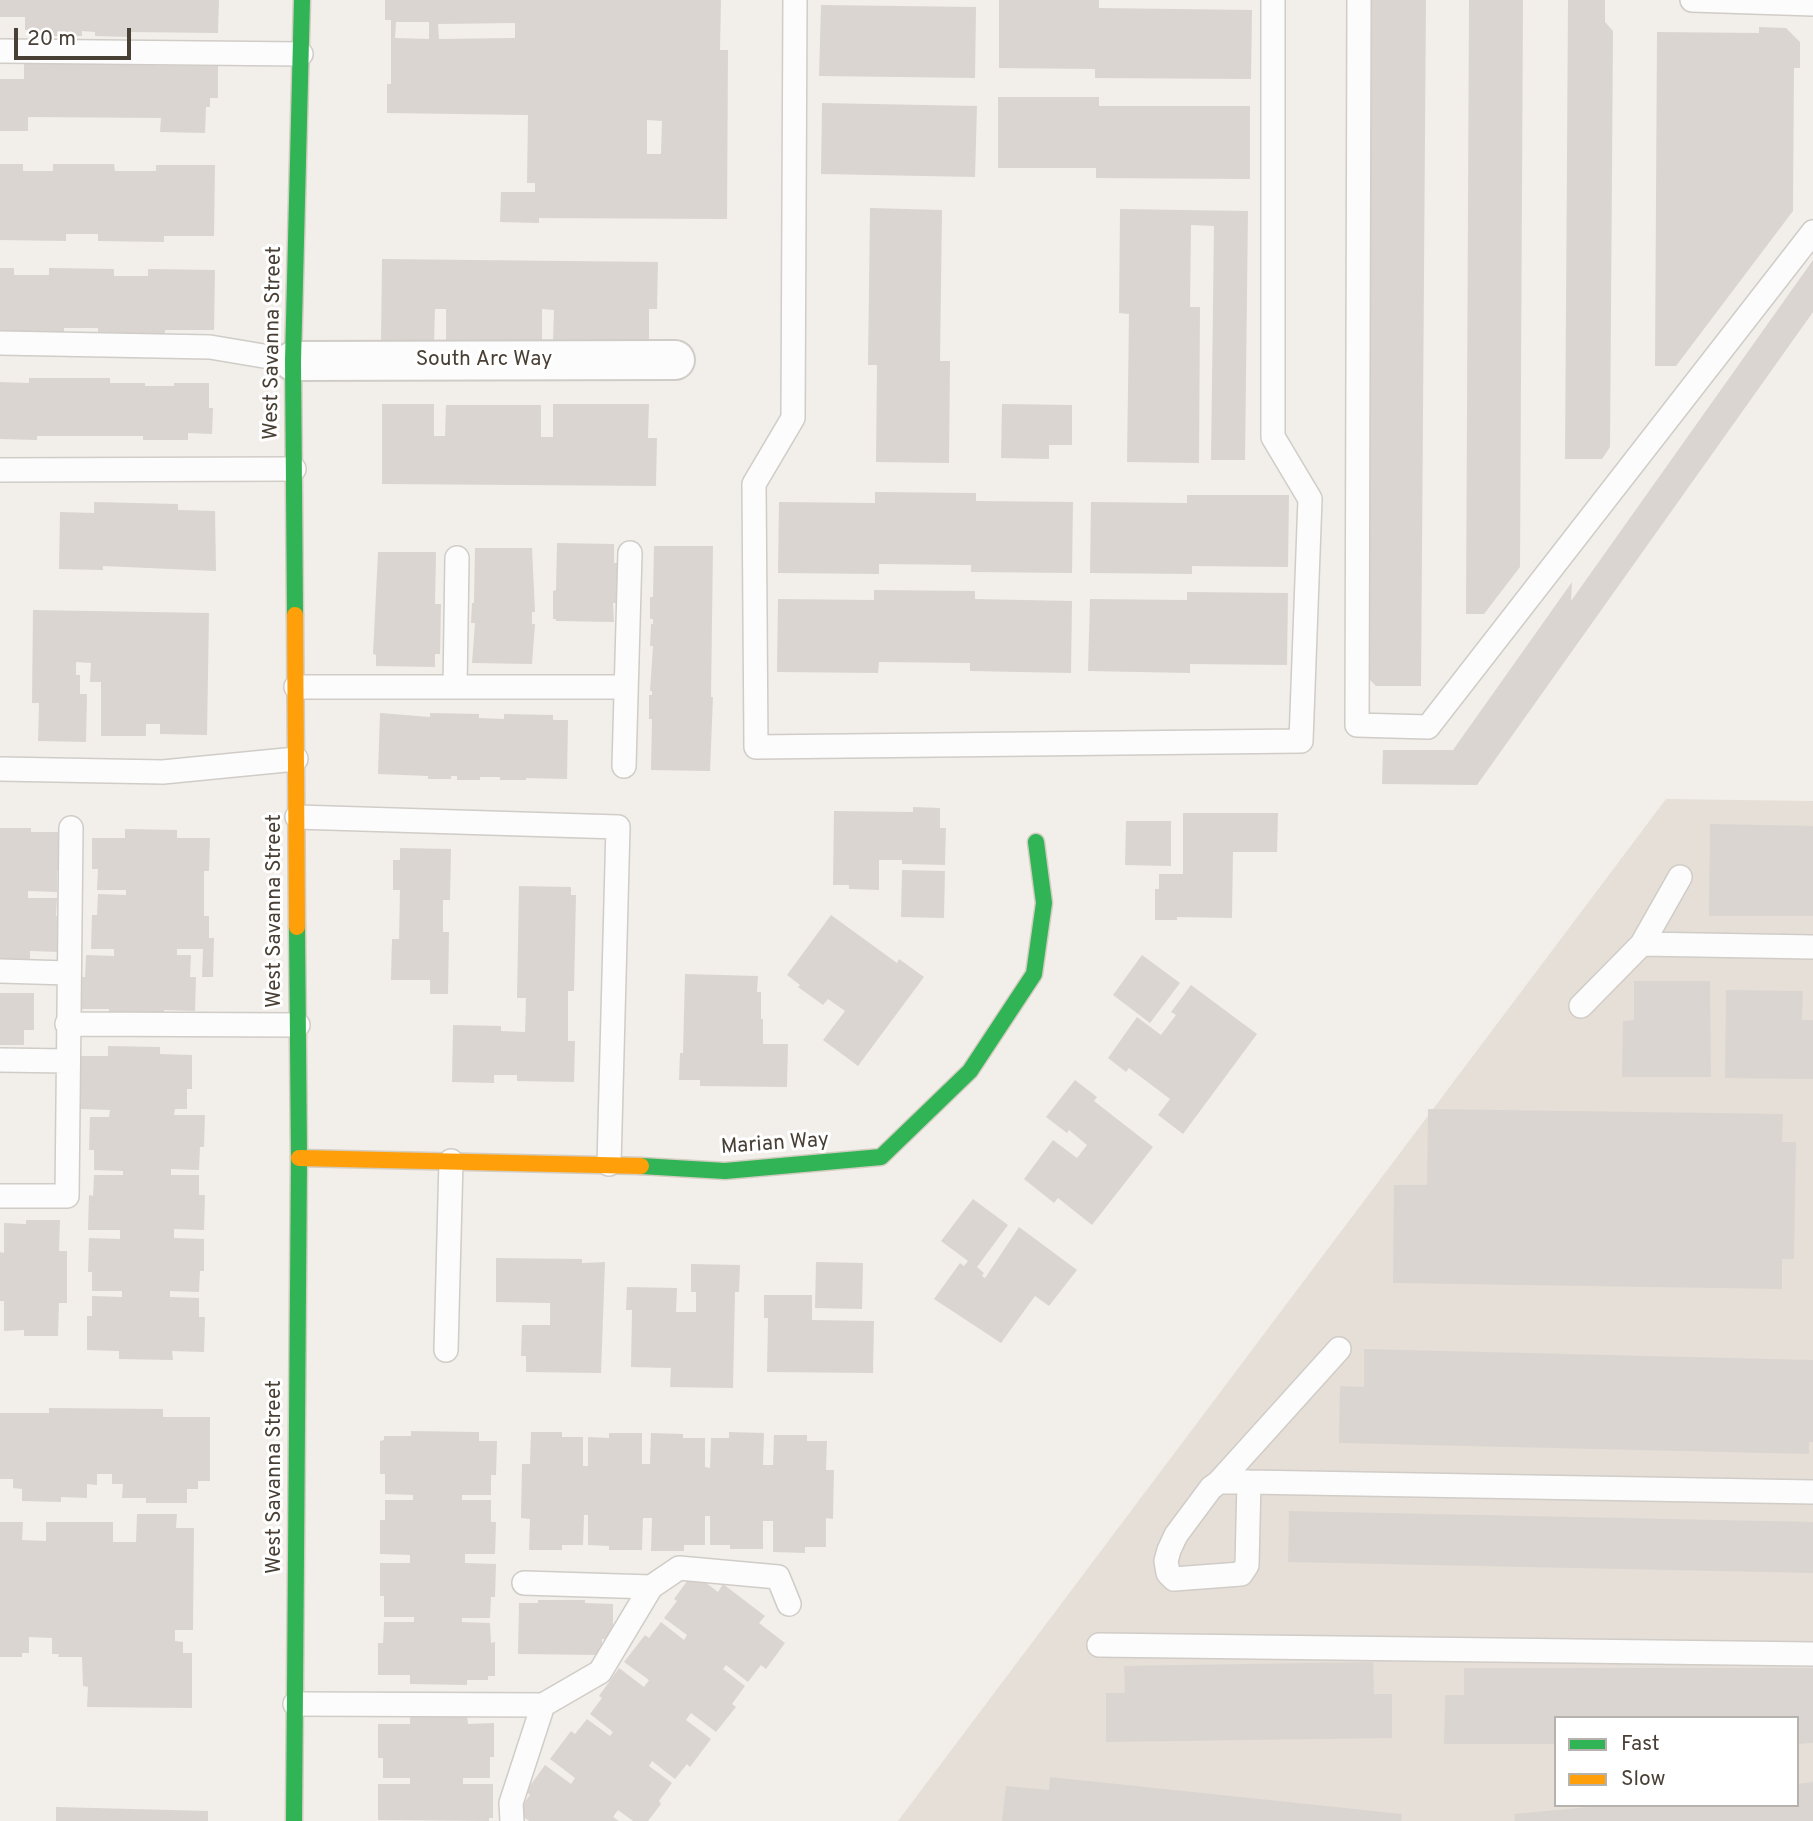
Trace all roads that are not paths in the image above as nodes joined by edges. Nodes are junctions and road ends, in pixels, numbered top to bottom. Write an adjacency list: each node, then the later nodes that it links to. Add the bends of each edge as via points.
1 (302, 0): 8 (street, West Savanna Street)
2 (795, 0): 3 (lane, via 793,418 754,484 756,747 1301,741 1310,499 1273,436)
3 (1273, 0)
4 (1359, 0): 9 (lane, via 1357,725 1428,727)
5 (1692, 0): 6 (lane)
6 (1813, 4)
7 (0, 51): 8 (lane)
8 (301, 54): 12 (street, West Savanna Street)
9 (1813, 232)
10 (0, 343): 12 (lane, via 210,347)
11 (675, 360): 12 (street, South Arc Way)
12 (293, 361): 13 (street, West Savanna Street)
13 (294, 469): 14 (lane); 17 (street, West Savanna Street)
14 (0, 470)
15 (631, 553): 19 (lane)
16 (457, 558): 18 (lane)
17 (296, 687): 18 (lane); 20 (street, West Savanna Street)
18 (455, 687): 19 (lane)
19 (625, 687): 21 (lane)
20 (296, 759): 22 (lane, via 163,772); 23 (street, West Savanna Street)
21 (624, 766)
22 (0, 769)
23 (297, 817): 33 (street, West Savanna Street); 38 (lane, via 618,827)
24 (71, 828): 30 (lane)
25 (1036, 842): 38 (street, Marian Way, via 1044,903 1034,974 970,1072 881,1157 725,1171)
26 (1680, 877): 27 (lane)
27 (1642, 944): 28 (lane); 31 (lane)
28 (1813, 947)
29 (0, 971): 30 (lane)
30 (68, 973): 32 (lane)
31 (1581, 1006)
32 (67, 1024): 33 (lane); 35 (lane)
33 (298, 1025): 36 (street, West Savanna Street)
34 (0, 1060): 35 (lane)
35 (67, 1061): 39 (lane, via 66,1196)
36 (299, 1158): 37 (street, Marian Way); 50 (street, West Savanna Street)
37 (451, 1161): 38 (street, Marian Way); 41 (lane)
38 (609, 1164)
39 (0, 1196)
40 (1339, 1349): 42 (lane)
41 (446, 1350)
42 (1219, 1482): 43 (lane); 43 (lane, via 1169,1550 1168,1573 1174,1579 1241,1574 1247,1565)
43 (1249, 1482): 44 (lane)
44 (1813, 1492)
45 (523, 1583): 46 (lane)
46 (651, 1587): 47 (lane, via 679,1568 778,1577); 51 (lane, via 600,1672)
47 (789, 1604)
48 (1098, 1645): 49 (lane)
49 (1813, 1654)
50 (295, 1704): 51 (lane); 52 (street, West Savanna Street)
51 (543, 1705): 53 (lane, via 511,1803)
52 (295, 1821)
53 (512, 1821)

